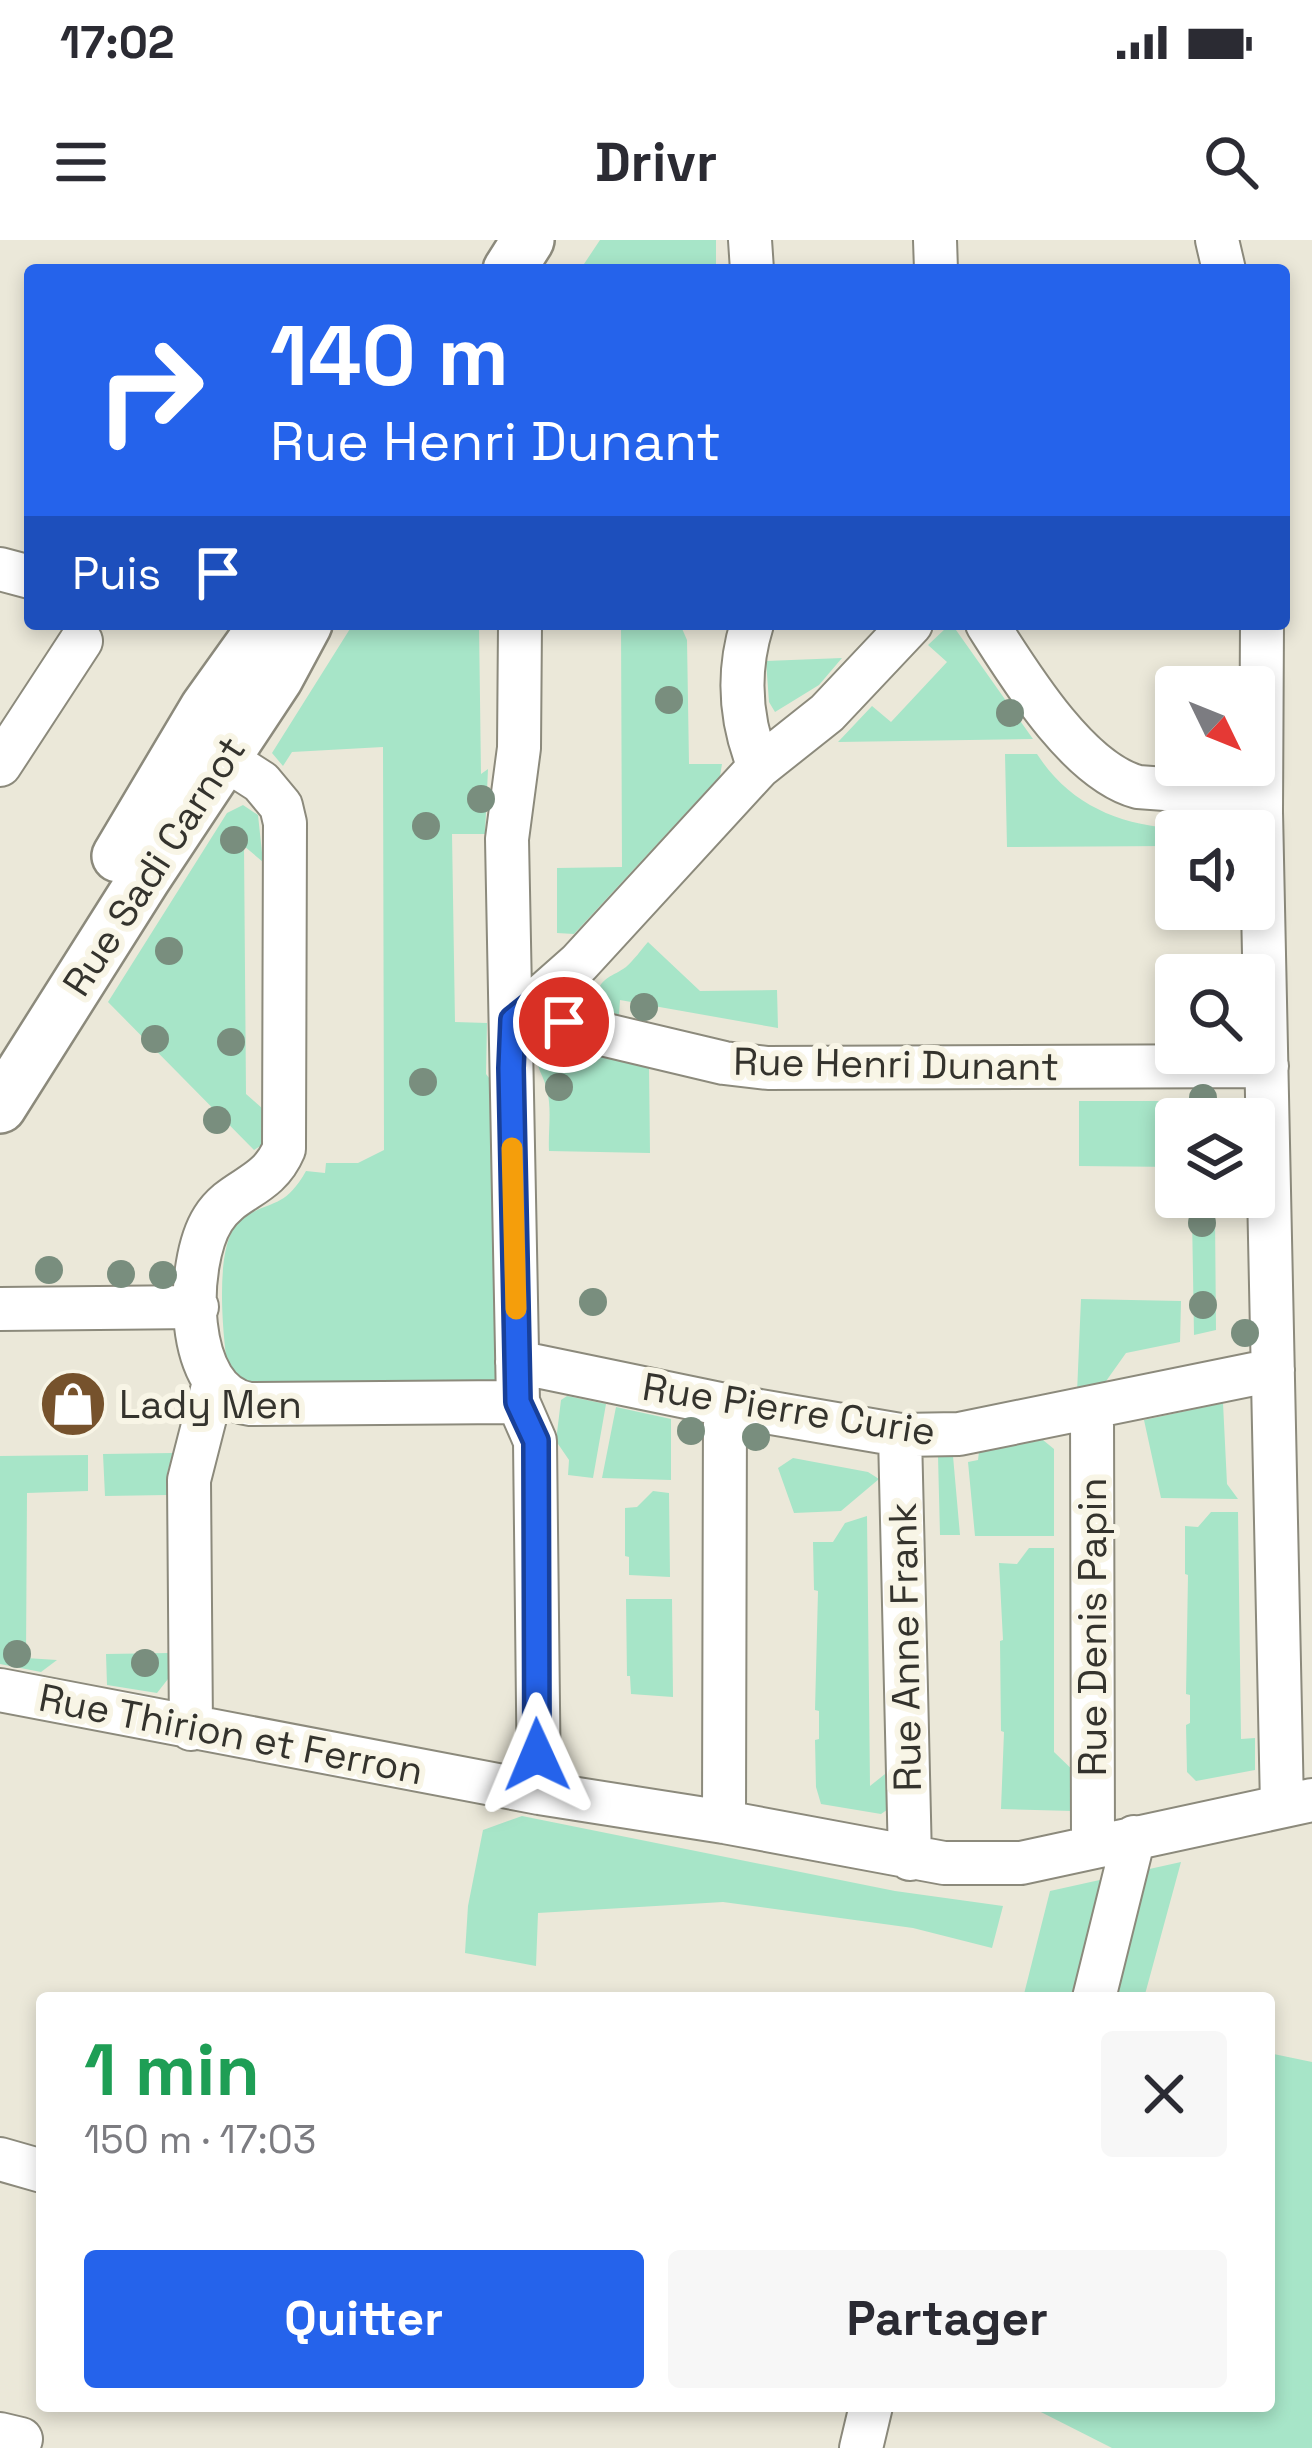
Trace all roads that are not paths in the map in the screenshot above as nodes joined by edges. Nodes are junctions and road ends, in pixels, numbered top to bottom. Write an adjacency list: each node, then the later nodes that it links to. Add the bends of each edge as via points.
1 (274, 630): 8 (main road, Rue Sadi Carnot)
2 (520, 630): 13 (street, via 508,951)
3 (750, 630): 10 (street, via 742,662 744,720)
4 (905, 630): 10 (street, via 827,713)
5 (991, 630): 11 (street, via 1074,746 1119,782)
6 (1262, 630): 11 (street)
7 (81, 641): 9 (street)
8 (207, 747): 14 (main road, Rue Sadi Carnot); 17 (main road, Rue Sadi Carnot); 18 (street, via 272,792 285,823 284,1149 266,1179 228,1201 208,1227)
9 (0, 764)
10 (759, 767): 13 (street)
11 (1261, 796): 12 (street)
12 (1265, 954)
13 (526, 1010): 15 (street, Rue Henri Dunant, via 744,1066); 21 (street)
14 (0, 1045)
15 (1155, 1066)
16 (1267, 1074): 20 (street)
17 (0, 1107)
18 (197, 1306): 19 (street); 22 (street, via 200,1355)
19 (0, 1309)
20 (1273, 1370): 24 (street, Rue Pierre Curie); 29 (street)
21 (518, 1382): 22 (street, Rue Pierre Curie, via 250,1405); 23 (street, Rue Pierre Curie); 28 (street, via 536,1441)
22 (213, 1386): 27 (street, via 189,1480)
23 (725, 1405): 25 (street, Rue Pierre Curie); 30 (street)
24 (1092, 1408): 25 (street, Rue Pierre Curie, via 959,1434); 31 (street, Rue Denis Papin)
25 (900, 1435): 32 (street, Rue Anne Frank)
26 (0, 1690): 27 (street, Rue Thirion et Ferron)
27 (190, 1729): 28 (street, Rue Thirion et Ferron)
28 (539, 1793): 30 (street, Rue Thirion et Ferron)
29 (1297, 1803): 31 (street, Rue Thirion et Ferron)
30 (724, 1822): 32 (street, Rue Thirion et Ferron)
31 (1113, 1842): 32 (street, Rue Thirion et Ferron, via 1022,1863); 33 (street, Rue Denis Papin)
32 (910, 1859)
33 (1095, 1992)
34 (0, 2159): 35 (street)
35 (36, 2169)
36 (870, 2412): 39 (street)
37 (0, 2434): 38 (street, via 21,2439)
38 (18, 2448)
39 (861, 2448)

